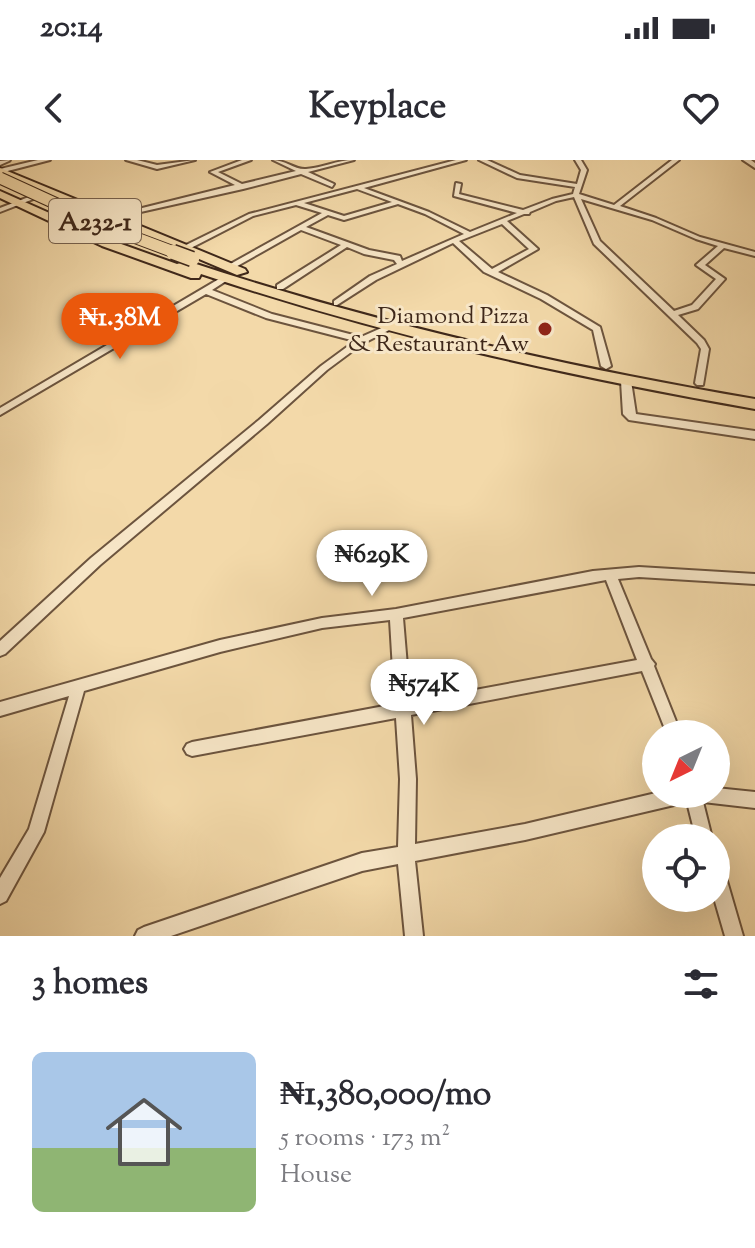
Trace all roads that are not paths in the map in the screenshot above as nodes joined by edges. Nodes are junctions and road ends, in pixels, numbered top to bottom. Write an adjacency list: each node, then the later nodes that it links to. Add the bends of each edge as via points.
1 (7, 160): 15 (street)
2 (47, 160): 15 (street)
3 (129, 160): 4 (street, via 157,167)
4 (192, 160)
5 (248, 160): 21 (street, via 213,172)
6 (276, 160): 16 (street)
7 (351, 160): 16 (street)
8 (359, 160): 16 (street)
9 (463, 160): 20 (street)
10 (482, 160): 22 (street, via 519,177)
11 (577, 160): 22 (street, via 584,170)
12 (676, 160): 27 (street)
13 (746, 160): 14 (street)
14 (755, 166)
15 (1, 170): 23 (highway); 39 (highway, A232-1, bridge, via 107,227)
16 (308, 173): 18 (street); 21 (street)
17 (458, 184): 28 (street, via 456,195)
18 (332, 185)
19 (0, 186): 39 (highway, A232-1, via 86,226)
20 (357, 187): 25 (street); 26 (street)
21 (244, 188): 29 (street)
22 (578, 191): 27 (street); 28 (street); 48 (street, via 597,242)
23 (47, 192): 24 (street); 31 (highway)
24 (6, 202): 43 (highway, via 119,249)
25 (399, 202): 30 (street, via 344,218); 34 (street)
26 (296, 203): 30 (street); 39 (street, via 251,215)
27 (616, 206): 37 (street)
28 (527, 213): 32 (street)
29 (130, 214): 31 (street); 31 (street)
30 (325, 214): 33 (street)
31 (111, 220): 39 (highway)
32 (504, 222): 34 (street); 42 (street, via 534,249)
33 (299, 227): 36 (street); 41 (street)
34 (471, 235): 35 (street)
35 (455, 241): 40 (street); 42 (street)
36 (346, 245): 40 (street, via 397,258); 45 (street)
37 (722, 246): 38 (street); 48 (street, via 700,265 721,279 695,307)
38 (755, 254)
39 (186, 257): 41 (highway); 44 (highway, A232-1)
40 (401, 265): 47 (street)
41 (229, 267): 44 (highway)
42 (493, 272): 52 (street, via 597,329)
43 (222, 281): 44 (highway); 46 (street)
44 (254, 284): 45 (highway, A232-1); 49 (highway, A232-1)
45 (280, 287): 47 (highway, A232-1)
46 (207, 291): 51 (street, via 269,316); 57 (street)
47 (337, 303): 52 (highway, A232-1)
48 (671, 315): 54 (street, via 705,349)
49 (359, 320): 50 (highway, A232-1); 51 (street, via 365,327)
50 (389, 328): 51 (street); 53 (highway, A232-1)
51 (363, 339): 62 (street, via 150,516)
52 (606, 366): 54 (highway, A232-1)
53 (626, 381): 56 (highway, A232-1); 58 (street, via 633,417)
54 (700, 383): 55 (highway, A232-1)
55 (755, 392)
56 (755, 404)
57 (0, 412)
58 (755, 435)
59 (610, 575): 60 (street); 61 (street); 63 (street)
60 (755, 579)
61 (396, 614): 64 (street, via 322,623); 66 (street)
62 (0, 650)
63 (648, 664): 66 (street); 67 (street)
64 (79, 685): 65 (street); 73 (street, via 36,832)
65 (0, 709)
66 (402, 711): 68 (street); 72 (street, via 408,779)
67 (669, 720)
68 (192, 749)
69 (730, 797): 70 (street)
70 (755, 800)
71 (642, 805): 72 (street)
72 (406, 857): 75 (street, via 362,862); 76 (street)
73 (0, 895)
74 (727, 912): 77 (street)
75 (144, 936)
76 (414, 936)
77 (734, 936)

